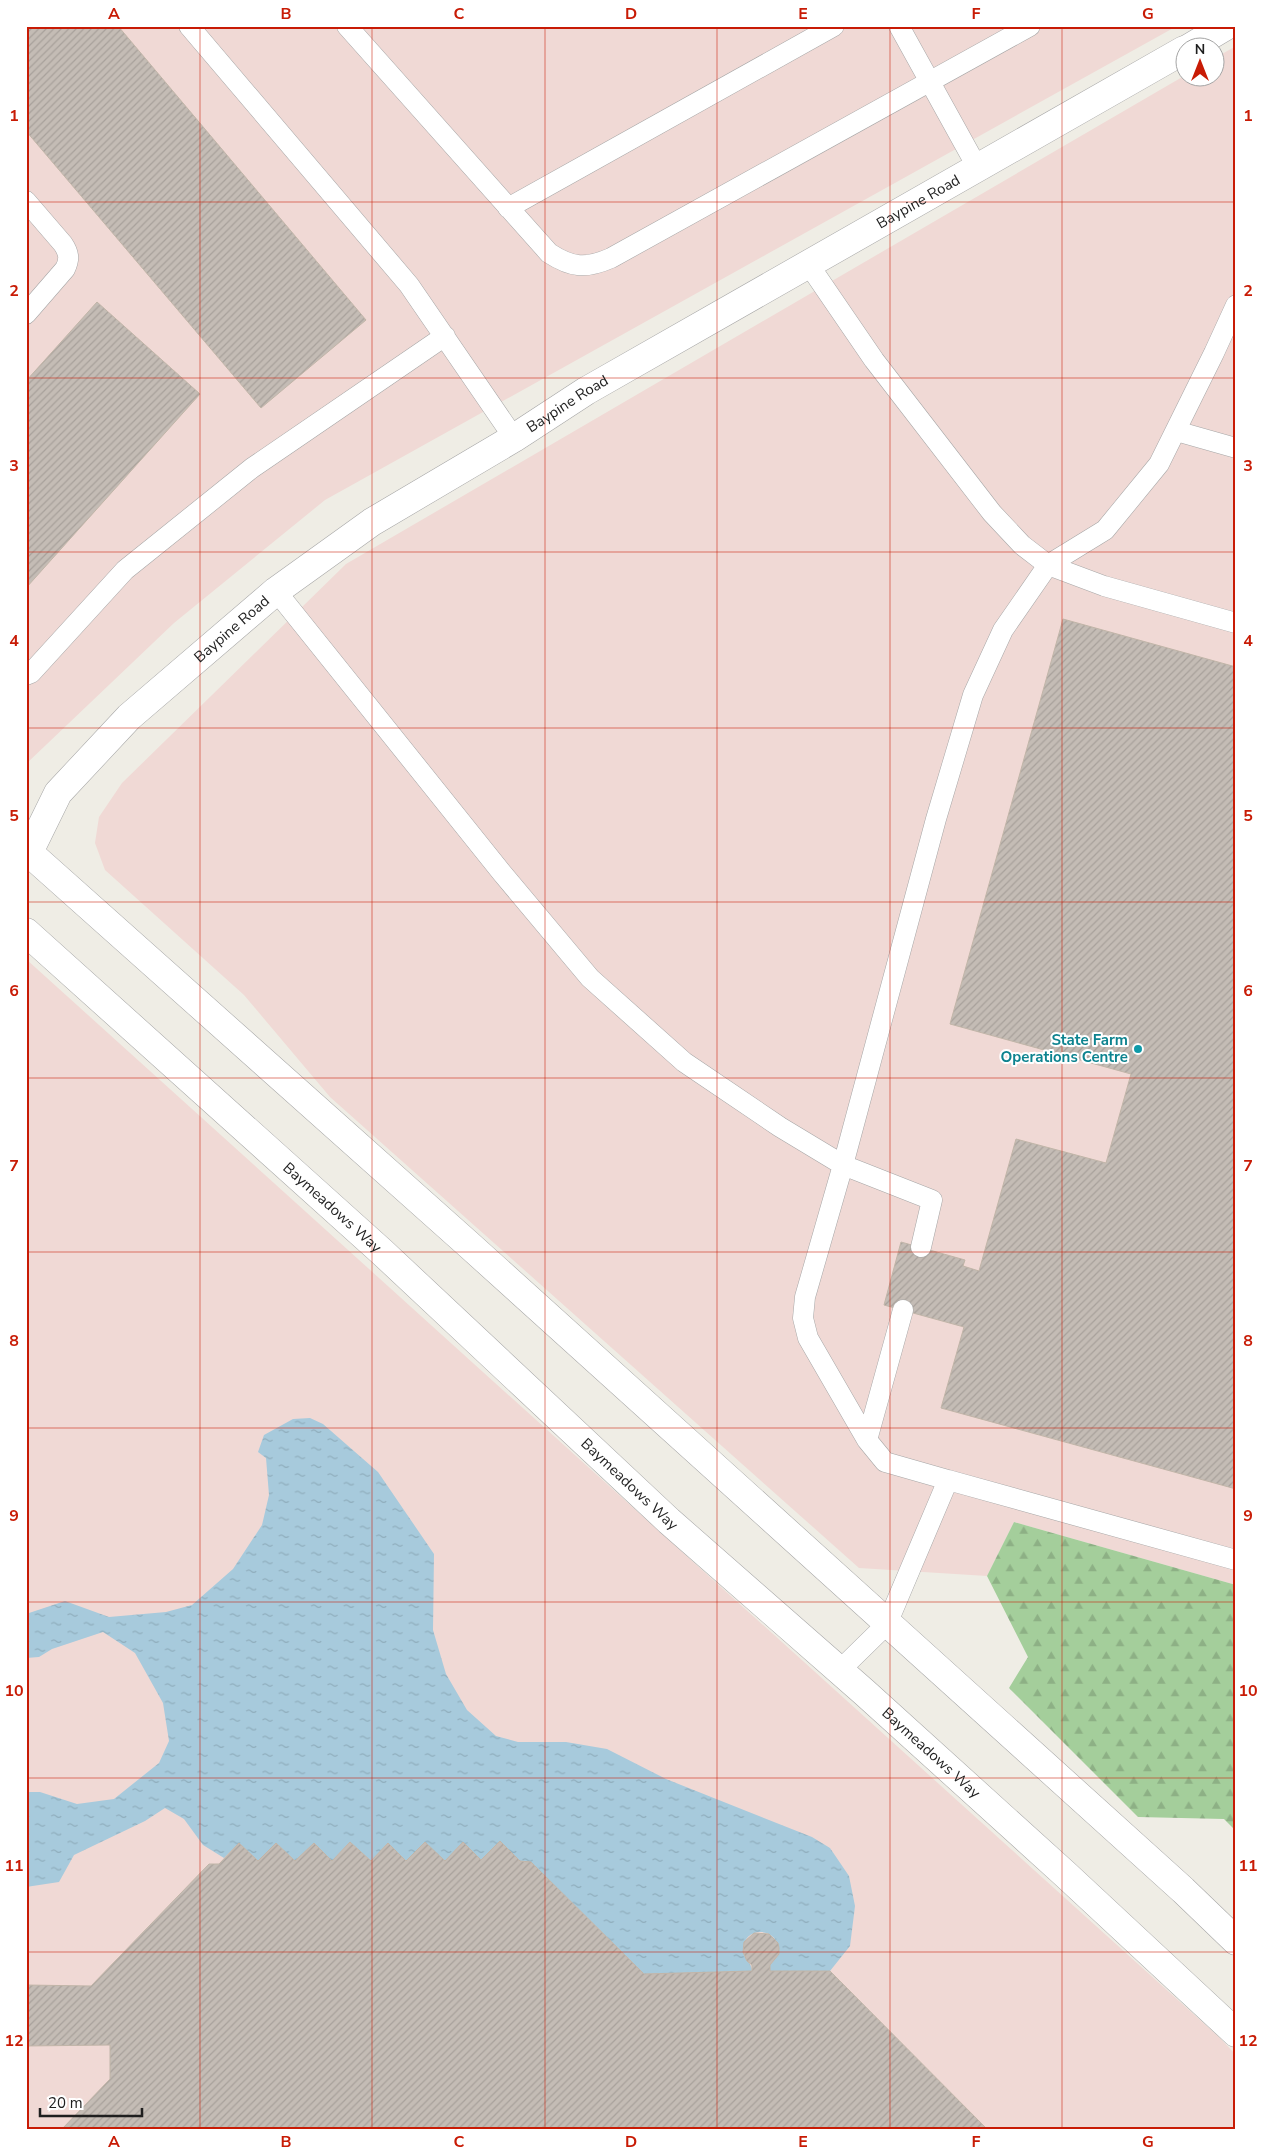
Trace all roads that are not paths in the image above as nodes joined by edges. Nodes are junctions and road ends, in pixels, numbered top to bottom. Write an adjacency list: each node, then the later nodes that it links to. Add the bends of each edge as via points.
1 (188, 26): 16 (lane, via 409,285)
2 (347, 26): 12 (lane)
3 (834, 26): 12 (lane)
4 (898, 26): 9 (lane)
5 (1030, 26): 9 (lane)
6 (1226, 26): 7 (street)
7 (1206, 38)
8 (1174, 56): 10 (street, Baypine Road)
9 (930, 82): 10 (lane); 12 (lane, via 597,264 583,266 563,262 549,253)
10 (978, 168): 13 (street, Baypine Road)
11 (26, 201): 15 (lane, via 63,244 69,261)
12 (508, 208)
13 (809, 265): 18 (street, Baypine Road, via 586,391); 20 (lane, via 874,360 992,513 1022,545)
14 (1236, 305): 17 (lane)
15 (26, 314)
16 (445, 336): 18 (lane); 23 (lane, via 252,468 125,570)
17 (1176, 431): 19 (lane); 20 (lane, via 1160,464 1105,530)
18 (514, 438): 21 (street, Baypine Road, via 372,522)
19 (1236, 448)
20 (1048, 565): 22 (lane, via 1104,586); 26 (lane, via 1003,630 972,695)
21 (276, 591): 24 (street, Baypine Road, via 129,717 58,794); 26 (lane, via 590,978 684,1062)
22 (1236, 623)
23 (26, 675)
24 (27, 853): 32 (street)
25 (26, 932): 33 (street, Baymeadows Way, via 382,1252 669,1521)
26 (843, 1165): 27 (lane, via 932,1200); 29 (lane, via 805,1297 803,1318 808,1338)
27 (920, 1247)
28 (903, 1310): 29 (lane)
29 (867, 1440): 30 (lane, via 885,1462)
30 (948, 1480): 31 (lane); 32 (lane)
31 (1236, 1560)
32 (887, 1624): 33 (lane); 34 (street)
33 (839, 1671): 35 (street, Baymeadows Way, via 1058,1867)
34 (1236, 1941)
35 (1236, 2033)

